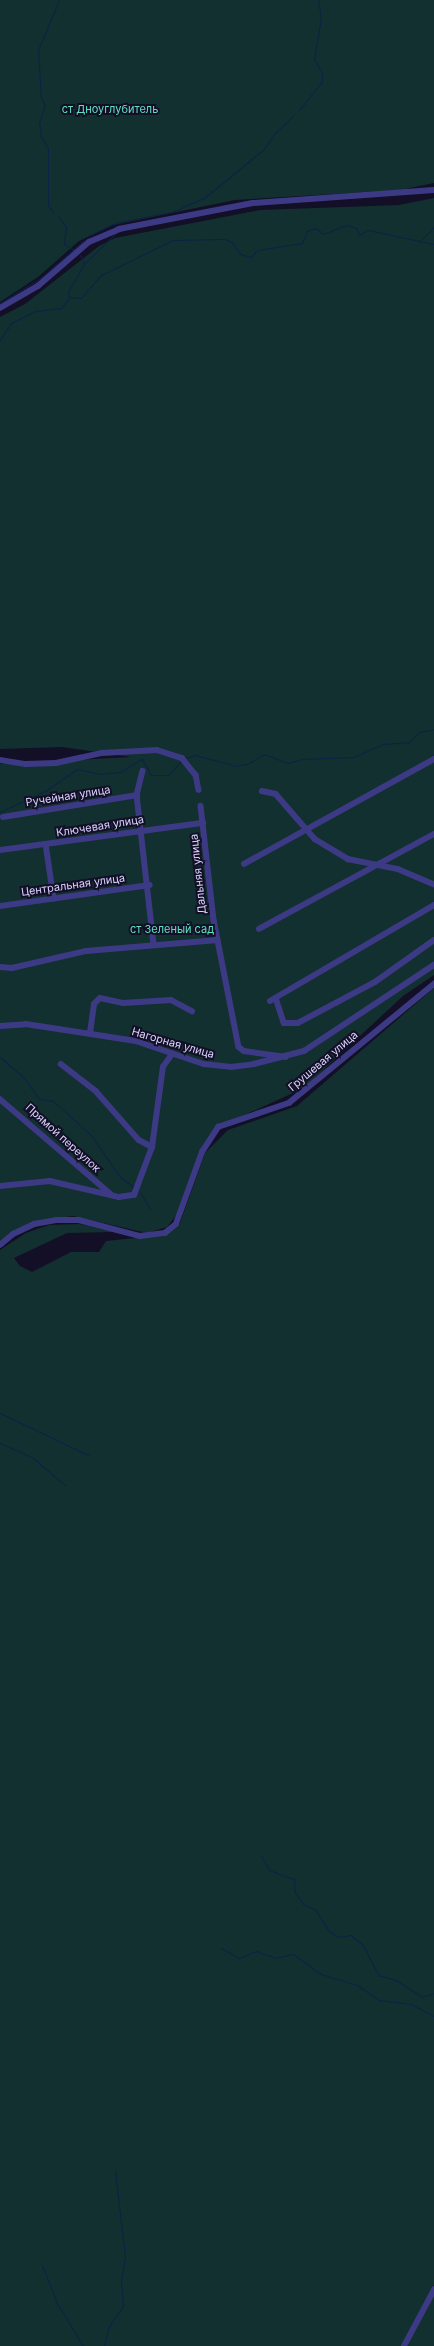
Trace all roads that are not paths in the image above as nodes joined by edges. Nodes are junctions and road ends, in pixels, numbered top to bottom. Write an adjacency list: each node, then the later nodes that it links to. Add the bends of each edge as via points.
1 (434, 190): 2 (street, via 253,204 116,230 89,242 38,286)
2 (0, 308)
3 (434, 759): 13 (street)
4 (0, 760): 6 (street, via 26,764 56,762 102,753 157,750 182,758 196,775)
5 (143, 771): 8 (street)
6 (199, 790)
7 (262, 791): 13 (street, via 276,794)
8 (137, 795): 10 (street, Ручейная улица); 12 (street)
9 (201, 806): 11 (street, Дальняя улица)
10 (3, 817)
11 (203, 823): 12 (street, Ключевая улица); 25 (street, Дальняя улица)
12 (141, 829): 15 (street, Ключевая улица); 20 (street)
13 (306, 830): 17 (street); 18 (street, via 348,859)
14 (434, 834): 18 (street)
15 (46, 844): 16 (street, Ключевая улица); 21 (street)
16 (0, 850)
17 (244, 864)
18 (374, 865): 19 (street, via 398,869); 24 (street)
19 (434, 884)
20 (150, 885): 21 (street, Центральная улица); 27 (street)
21 (54, 898): 23 (street, Центральная улица)
22 (434, 905): 31 (street)
23 (0, 906)
24 (259, 929)
25 (218, 940): 27 (street); 37 (street, Дальняя улица, via 239,1048 244,1051)
26 (434, 940): 31 (street, via 375,982 298,1022 284,1023)
27 (154, 944): 29 (street, via 81,952 12,968)
28 (434, 965): 37 (street, Нагорная улица)
29 (0, 967)
30 (434, 984): 43 (street, Грушевая улица, via 289,1103 218,1127 202,1152 176,1224 165,1233 140,1236 79,1220 56,1220 34,1224 13,1234)
31 (276, 998): 32 (street)
32 (270, 1002)
33 (192, 1011): 35 (street, via 171,1000 123,1003 100,998 94,1004)
34 (0, 1026): 35 (street, Нагорная улица, via 26,1024)
35 (90, 1033): 36 (street, Нагорная улица, via 136,1041)
36 (172, 1054): 37 (street, Нагорная улица, via 230,1067); 40 (street, via 163,1067)
37 (290, 1057)
38 (60, 1064): 40 (street, via 96,1091 139,1140)
39 (0, 1099): 42 (street, Прямой переулок)
40 (152, 1147): 42 (street, via 134,1194)
41 (0, 1186): 42 (street, via 50,1181)
42 (112, 1194)
43 (0, 1245)
44 (434, 2290): 45 (street)
45 (404, 2346)

